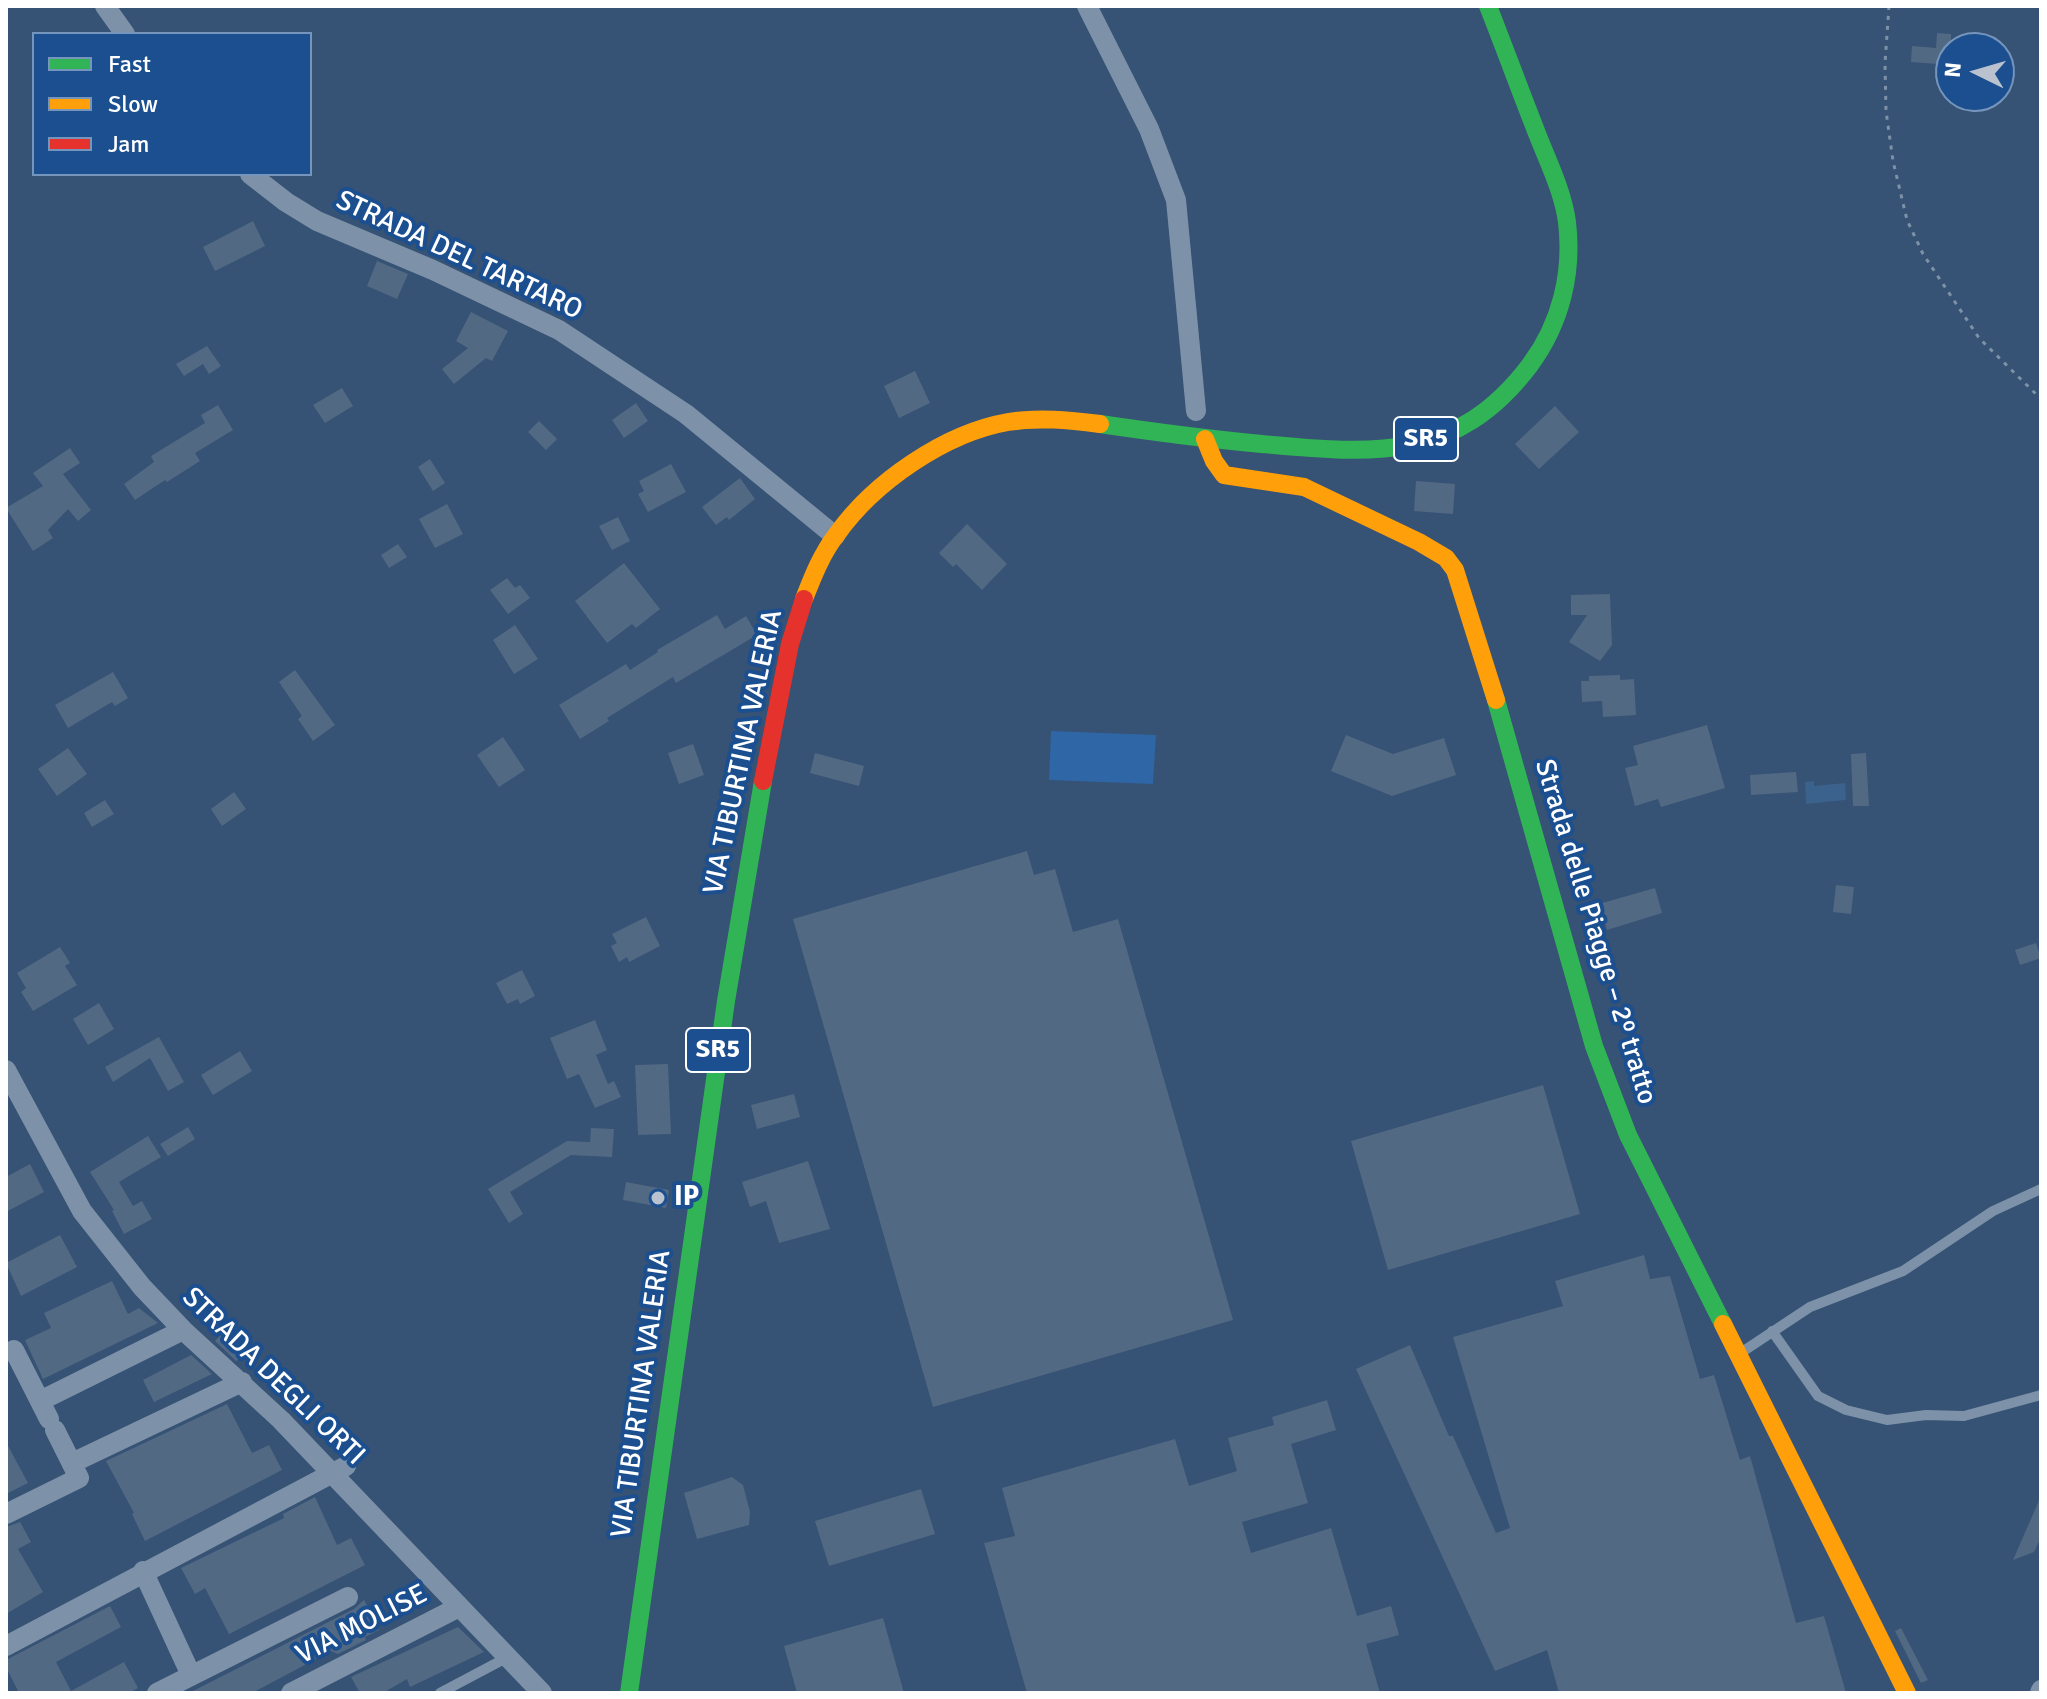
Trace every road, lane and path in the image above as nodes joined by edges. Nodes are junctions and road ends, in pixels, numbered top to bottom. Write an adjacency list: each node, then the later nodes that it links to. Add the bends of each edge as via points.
1 (105, 6): 5 (street)
2 (1087, 6): 8 (street, via 1149,129 1176,200)
3 (1488, 6): 9 (main road, VIA TIBURTINA VALERIA / SR5, via 1567,218 1564,293 1535,358 1479,417 1420,441 1352,452)
4 (1889, 6): 7 (path, via 1886,111 1907,220 1923,254 1979,338)
5 (124, 32)
6 (253, 176): 10 (street, STRADA DEL TARTARO, via 317,221 559,330 686,414)
7 (2041, 399)
8 (1196, 411)
9 (1205, 439): 10 (main road, VIA TIBURTINA VALERIA / SR5, via 1054,419 994,425 911,462); 16 (main road, Strada delle Piagge – 2º tratto, via 1224,475 1304,487 1419,542 1455,570 1603,1073 1628,1135)
10 (835, 536): 33 (main road, VIA TIBURTINA VALERIA / SR5, via 790,644 755,821)
11 (6, 1070): 13 (street, STRADA DEGLI ORTI, via 82,1211)
12 (2041, 1189): 14 (lane, via 1993,1211 1903,1271 1810,1307)
13 (183, 1330): 17 (street, STRADA DEGLI ORTI); 19 (street)
14 (1772, 1331): 16 (lane); 18 (lane, via 1818,1396 1846,1410 1887,1420 1964,1416)
15 (14, 1350): 19 (street)
16 (1739, 1354): 34 (main road, Strada delle Piagge – 2º tratto)
17 (242, 1382): 20 (street); 21 (street, STRADA DEGLI ORTI)
18 (2041, 1395)
19 (48, 1417): 20 (street)
20 (72, 1463): 22 (street, via 79,1478)
21 (339, 1469): 23 (street); 25 (street, STRADA DEGLI ORTI)
22 (6, 1514)
23 (143, 1571): 26 (street); 28 (street)
24 (348, 1597): 28 (street)
25 (459, 1607): 27 (street, STRADA DEGLI ORTI); 30 (street, VIA MOLISE)
26 (6, 1646)
27 (508, 1657): 31 (lane); 32 (street, STRADA DEGLI ORTI)
28 (191, 1675): 29 (street)
29 (157, 1693)
30 (291, 1693)
31 (440, 1693)
32 (542, 1693)
33 (629, 1693)
34 (1907, 1693)

